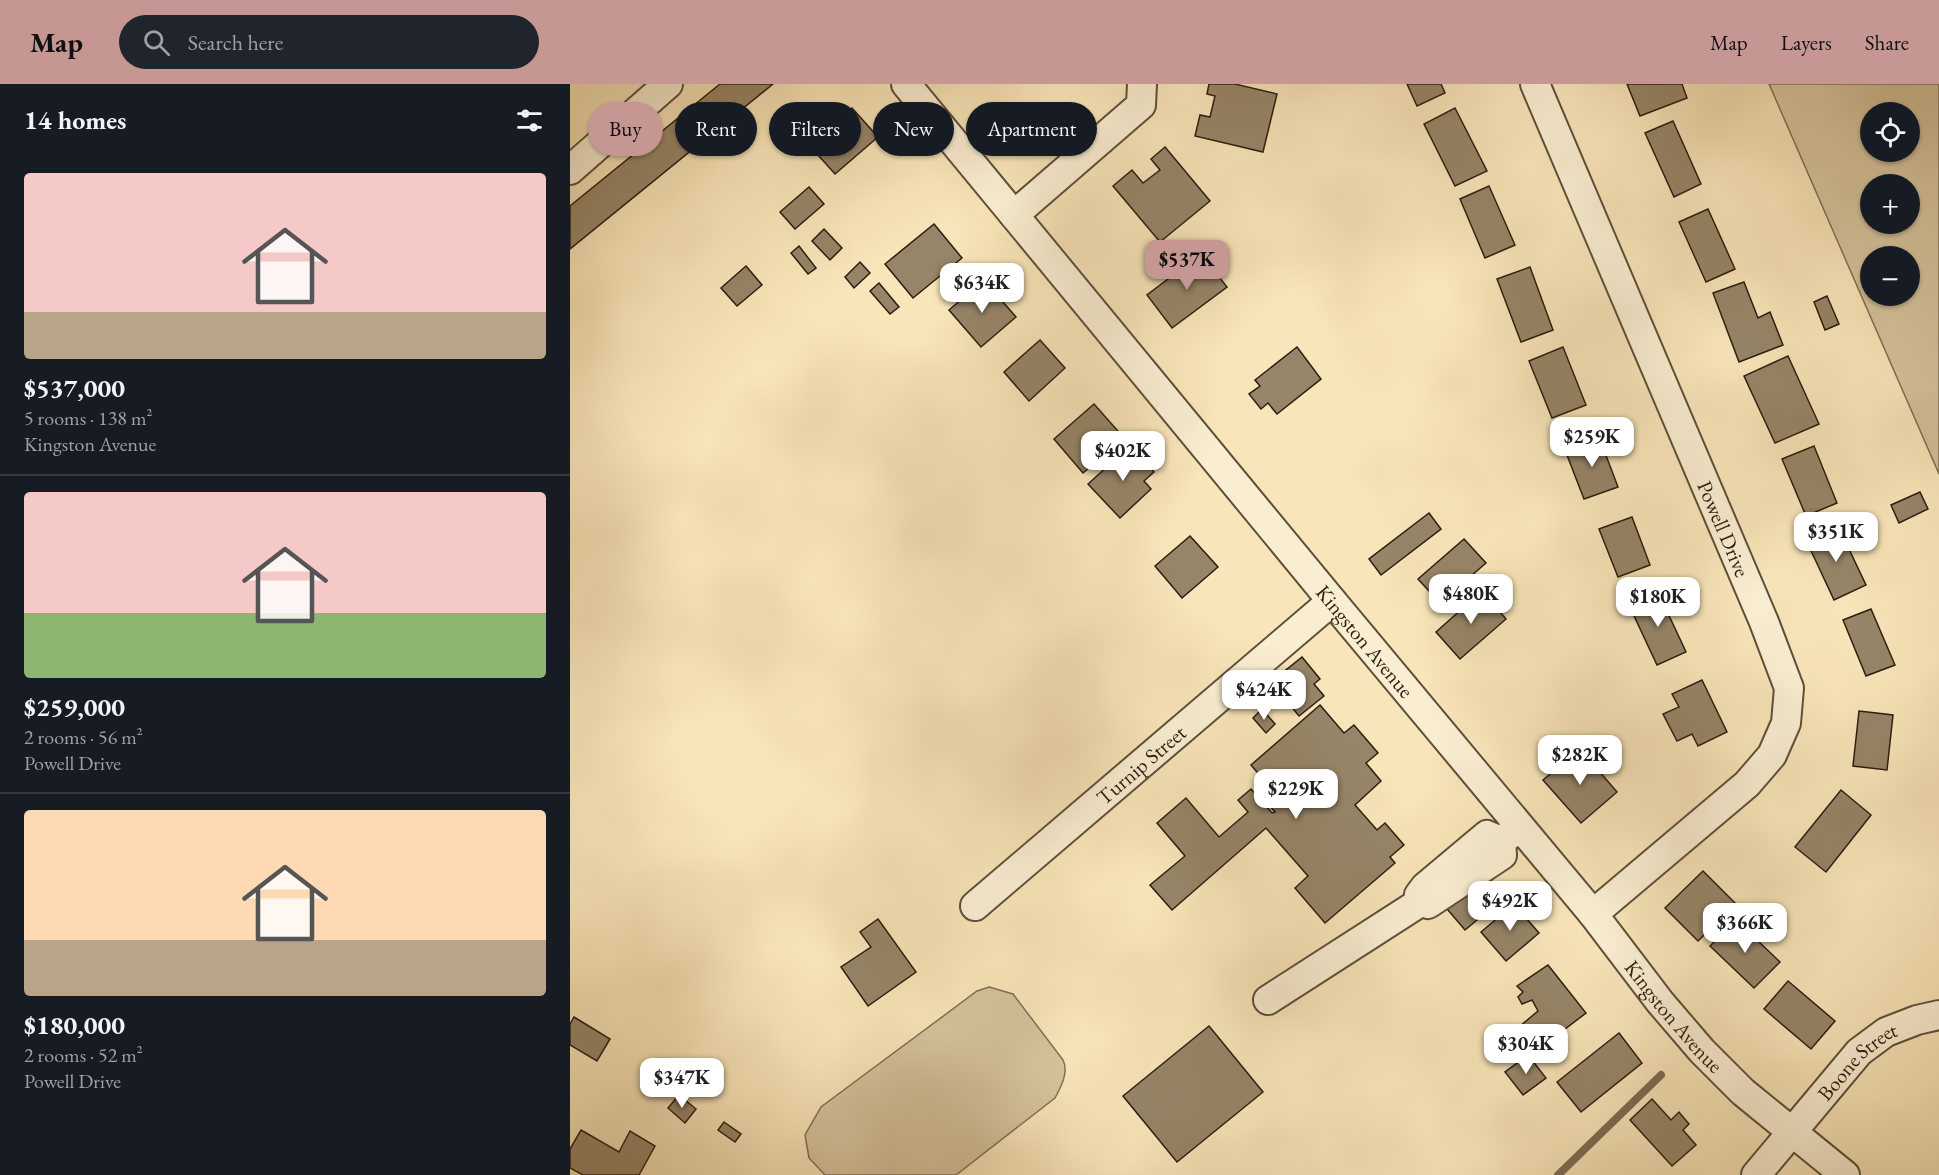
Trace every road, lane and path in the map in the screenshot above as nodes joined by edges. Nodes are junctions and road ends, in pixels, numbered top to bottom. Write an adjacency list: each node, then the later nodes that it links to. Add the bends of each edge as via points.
1 (668, 84): 5 (street)
2 (906, 84): 6 (street, Kingston Avenue)
3 (1142, 84): 6 (street, via 1141,105)
4 (1535, 84): 10 (street, Powell Drive, via 1789,688 1786,723 1772,754 1746,784)
5 (570, 170)
6 (1014, 215): 7 (street, Kingston Avenue)
7 (1332, 601): 8 (street, Kingston Avenue); 9 (street, Turnip Street)
8 (1502, 839): 10 (street, Kingston Avenue); 11 (street, via 1425,887 1419,895 1422,901)
9 (975, 906)
10 (1593, 914): 13 (street, Kingston Avenue, via 1702,1051)
11 (1268, 1000)
12 (1939, 1015): 13 (street, Boone Street, via 1886,1032 1859,1052)
13 (1791, 1133): 14 (street, Boone Street); 15 (street, Kingston Avenue)
14 (1756, 1175)
15 (1845, 1175)

